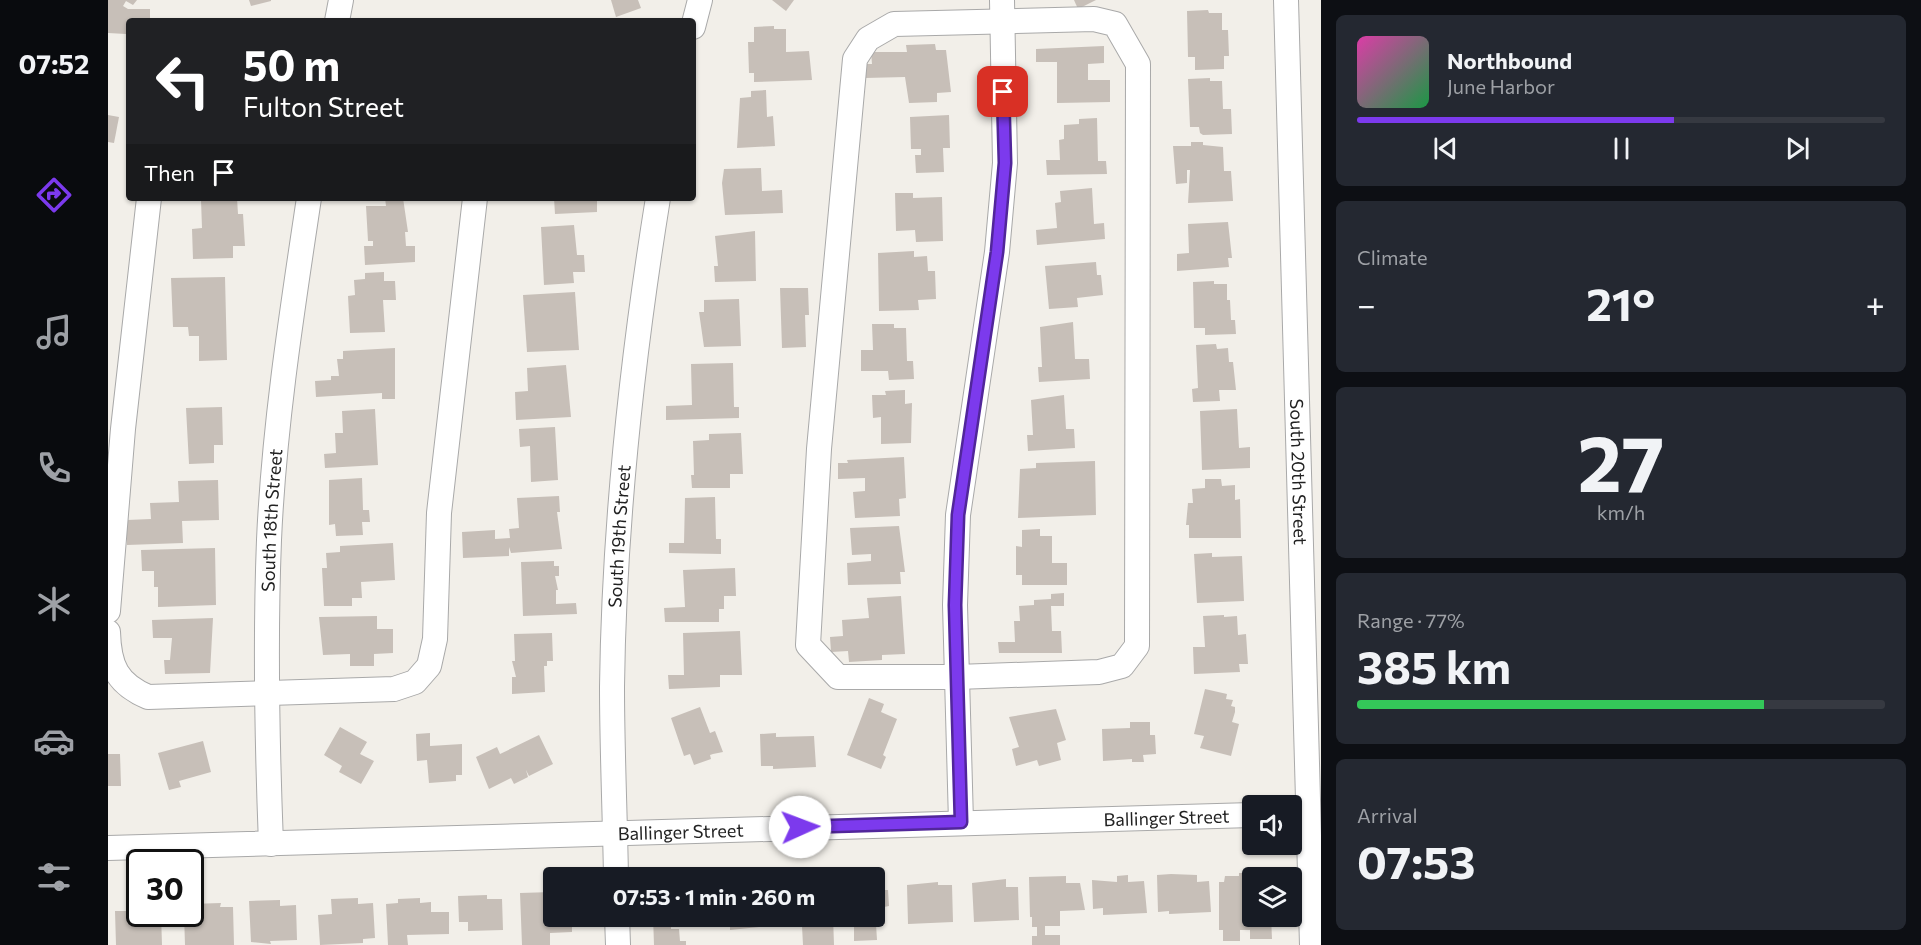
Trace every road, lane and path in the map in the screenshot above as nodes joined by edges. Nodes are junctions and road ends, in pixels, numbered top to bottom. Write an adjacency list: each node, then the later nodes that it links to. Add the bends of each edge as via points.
1 (341, 0): 5 (street)
2 (700, 0): 6 (street)
3 (1286, 0): 15 (street, South 20th Street)
4 (1002, 10): 13 (street, via 1005,163 997,252 958,515); 13 (street, via 894,24 868,39 855,59 819,449 808,645 838,677); 13 (street, via 1115,24 1138,63 1137,646 1122,666 1099,672)
5 (338, 18)
6 (695, 18)
7 (149, 201): 11 (street, via 123,429)
8 (309, 201): 14 (street, South 18th Street, via 279,410 269,538)
9 (475, 201): 14 (street, via 439,513 435,639 429,666 415,682 394,689)
10 (657, 201): 18 (street, South 19th Street, via 640,310 619,527 612,687)
11 (108, 611)
12 (108, 632): 14 (street, via 116,671 127,688 148,697)
13 (957, 677): 17 (street)
14 (266, 694): 19 (street, South 18th Street)
15 (1307, 813): 24 (street, South 20th Street)
16 (1242, 815): 17 (street, Ballinger Street)
17 (961, 822): 18 (street, Ballinger Street)
18 (615, 833): 19 (street, Ballinger Street); 21 (street, South 19th Street)
19 (271, 843): 20 (street, Ballinger Street)
20 (108, 848)
21 (616, 867)
22 (617, 927): 23 (street)
23 (618, 945)
24 (1312, 945)

